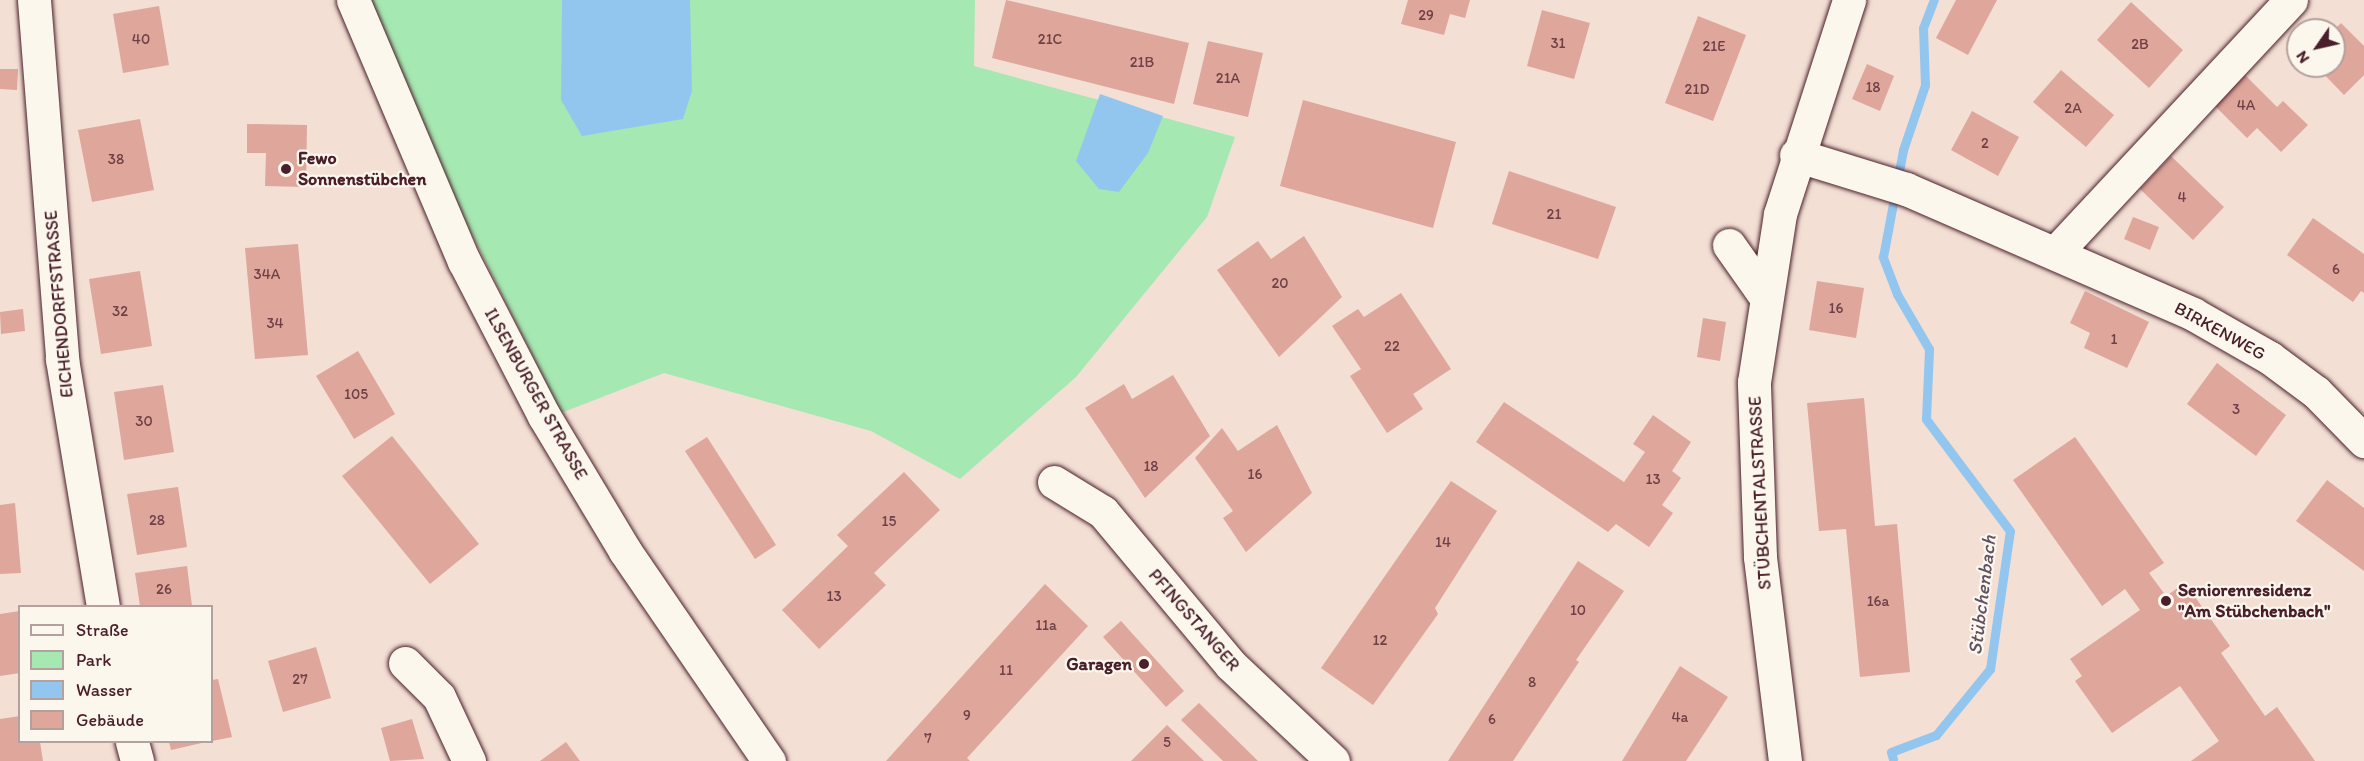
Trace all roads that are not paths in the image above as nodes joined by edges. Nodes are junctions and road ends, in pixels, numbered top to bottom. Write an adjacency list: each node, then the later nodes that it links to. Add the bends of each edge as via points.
1 (34, 0): 11 (street, EICHENDORFFSTRASSE, via 62,359)
2 (353, 0): 16 (street, ILSENBURGER STRASSE, via 464,261 544,416 625,551)
3 (1849, 0): 5 (street, STÜBCHENTALSTRASSE)
4 (2291, 0): 7 (street)
5 (1796, 155): 7 (street, BIRKENWEG, via 1896,185); 8 (street, STÜBCHENTALSTRASSE)
6 (1729, 245): 8 (street)
7 (2057, 251): 9 (street, BIRKENWEG, via 2193,314 2270,358 2324,399)
8 (1765, 296): 18 (street, STÜBCHENTALSTRASSE, via 1754,382 1760,557)
9 (2364, 441)
10 (1054, 482): 17 (street, PFINGSTANGER, via 1103,512 1231,665)
11 (103, 605)
12 (405, 663): 15 (street, via 439,697)
13 (132, 743): 14 (street)
14 (137, 761)
15 (469, 761)
16 (769, 761)
17 (1333, 761)
18 (1785, 761)

